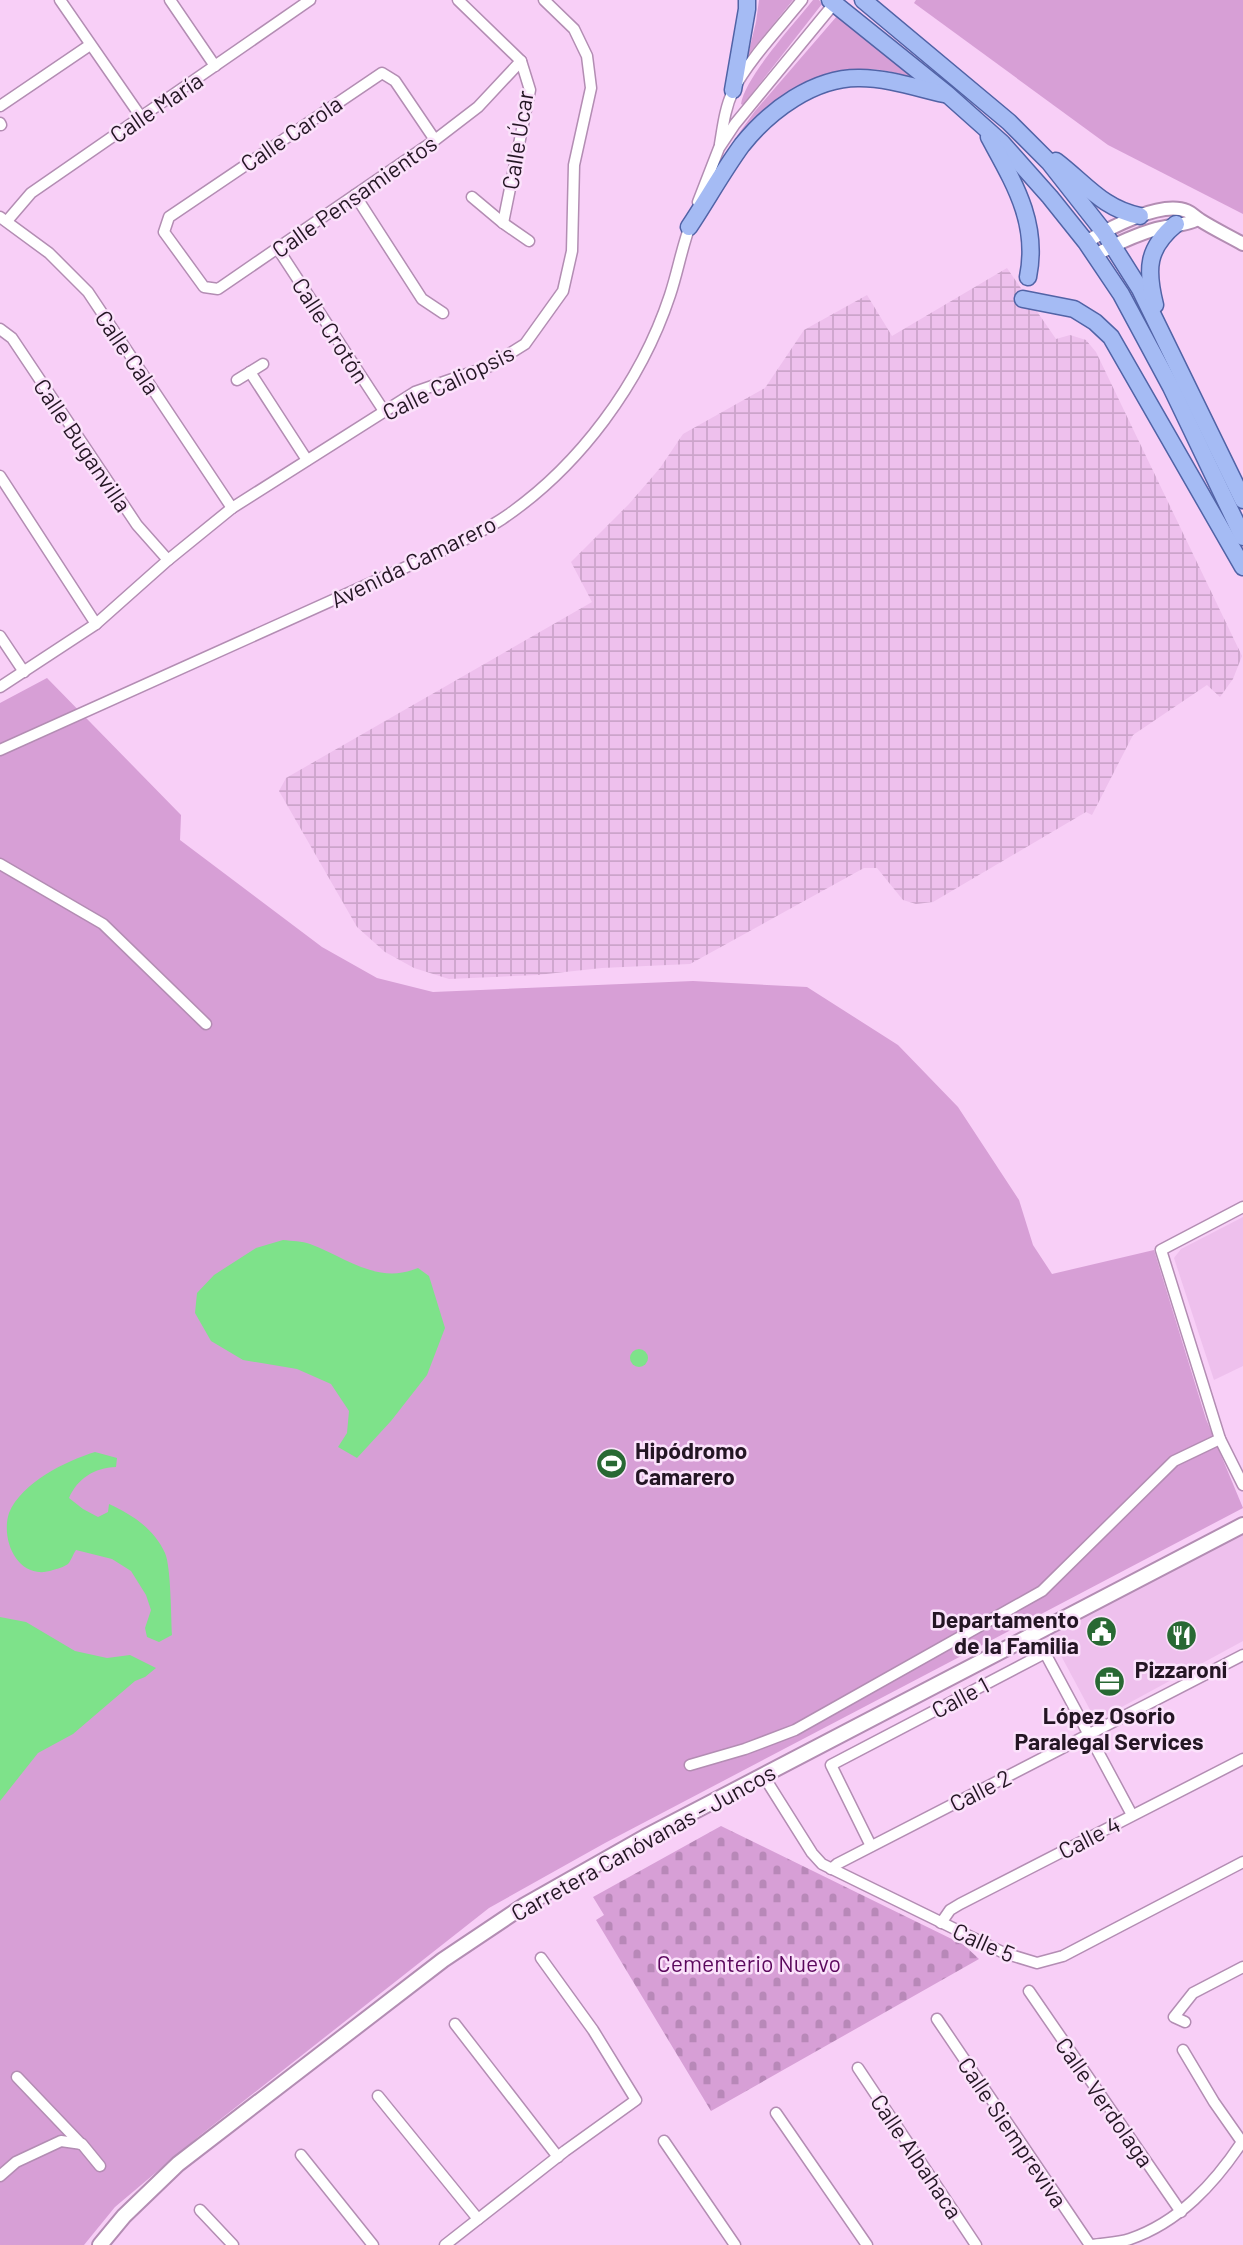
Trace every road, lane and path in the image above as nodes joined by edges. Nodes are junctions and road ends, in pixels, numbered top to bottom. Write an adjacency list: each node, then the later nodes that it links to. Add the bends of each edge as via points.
1 (60, 0): 12 (street)
2 (170, 0): 14 (street)
3 (288, 0): 11 (street)
4 (310, 0): 11 (street, Calle María)
5 (458, 0): 13 (street, Calle Úcar)
6 (544, 0): 45 (street, Calle Caliopsis, via 574,29 587,56 591,88 574,164 572,251 563,291 525,344 490,366 415,392)
7 (747, 0): 15 (main road)
8 (802, 0): 15 (street, Avenida Camarero)
9 (863, 0): 20 (main road)
10 (833, 1): 16 (main road); 22 (street, Avenida Camarero)
11 (296, 11): 14 (street, Calle María)
12 (90, 45): 17 (street); 18 (street)
13 (521, 61): 21 (street, Calle Pensamientos, via 478,107); 28 (street, Calle Úcar, via 530,90)
14 (215, 66): 18 (street, Calle María)
15 (733, 90): 22 (street, Avenida Camarero)
16 (947, 94): 19 (main road); 30 (main road, via 859,78 806,91 742,145)
17 (0, 106)
18 (141, 117): 26 (street, Calle María, via 31,194)
19 (983, 126): 35 (main road, via 1050,197); 37 (main road, via 1026,215 1032,243)
20 (1026, 139): 25 (main road, via 1107,204); 31 (main road)
21 (435, 140): 23 (street, Calle Pensamientos); 36 (street, Calle Carola, via 395,81 382,73 169,217 164,232)
22 (719, 148): 30 (street, Avenida Camarero)
23 (355, 195): 34 (street, Calle Pensamientos); 39 (street, via 422,299)
24 (472, 197): 28 (street)
25 (1140, 216): 27 (street, via 1180,209); 31 (street)
26 (4, 219): 49 (street, Calle Cala, via 49,253 88,292)
27 (1198, 219): 29 (street); 33 (street)
28 (503, 223): 32 (street)
29 (1176, 224): 31 (street); 41 (main road, via 1154,247 1150,262 1150,287)
30 (689, 226): 57 (street, Avenida Camarero, via 670,297 641,364 616,405 558,474 502,519 455,545)
31 (1109, 239): 35 (street); 41 (main road)
32 (530, 240)
33 (1243, 244)
34 (278, 249): 36 (street, Calle Pensamientos, via 218,289 204,287); 45 (street, Calle Crotón)
35 (1090, 249): 50 (main road, via 1121,294)
36 (183, 258)
37 (1028, 277)
38 (1023, 299): 52 (main road, via 1074,309 1111,337)
39 (443, 313)
40 (0, 329): 51 (street, Calle Buganvilla, via 12,338 137,525)
41 (1167, 344): 48 (main road)
42 (263, 364): 43 (street)
43 (250, 372): 44 (street); 46 (street)
44 (237, 380)
45 (384, 411): 46 (street, Calle Caliopsis)
46 (307, 460): 49 (street, Calle Caliopsis)
47 (0, 476): 53 (street)
48 (1243, 500)
49 (232, 508): 51 (street, Calle Caliopsis)
50 (1243, 537)
51 (168, 560): 53 (street, Calle Caliopsis)
52 (1243, 566)
53 (96, 624): 55 (street, Calle Caliopsis)
54 (0, 636): 55 (street)
55 (24, 672): 56 (street, Calle Caliopsis)
56 (0, 687)
57 (0, 750)
58 (0, 864): 59 (street, via 103,924)
59 (206, 1024)
60 (1243, 1207): 61 (street, via 1161,1250)
61 (1220, 1439): 62 (street); 67 (street, via 1174,1461 1042,1591 796,1730)
62 (1243, 1485)
63 (1243, 1525): 68 (main road, Carretera Canóvanas - Juncos)
64 (1243, 1656): 65 (street, Calle 2)
65 (1090, 1734): 69 (street, Calle 1); 70 (street, Calle 2); 70 (street, Calle 1, via 1045,1653 1024,1663 831,1765)
66 (1243, 1759): 69 (street, Calle 4)
67 (691, 1765)
68 (763, 1774): 72 (street, Calle 5, via 811,1853); 95 (main road, Carretera Canóvanas - Juncos, via 525,1905 443,1960 178,2164)
69 (1132, 1815): 73 (street, Calle 4, via 960,1904)
70 (871, 1846): 72 (street, Calle 2)
71 (1243, 1862): 73 (street, Calle 5, via 1045,1962 1004,1953)
72 (831, 1869): 73 (street, Calle 5)
73 (941, 1923)
74 (541, 1958): 89 (street, via 636,2100)
75 (1243, 1967): 78 (street, via 1193,1993 1174,2017)
76 (1029, 1992): 93 (street, Calle Verdolaga)
77 (937, 2019): 102 (street, Calle Siempreviva)
78 (1185, 2022)
79 (455, 2024): 89 (street)
80 (1183, 2050): 86 (street)
81 (858, 2068): 101 (street, Calle Albahaca)
82 (17, 2077): 87 (street)
83 (378, 2096): 94 (street)
84 (776, 2113): 100 (street)
85 (664, 2141): 99 (street)
86 (1242, 2142): 93 (street)
87 (82, 2144): 90 (street); 91 (street, via 61,2141 16,2162)
88 (301, 2155): 97 (street)
89 (558, 2157): 94 (street)
90 (100, 2166)
91 (0, 2176)
92 (200, 2210): 96 (street)
93 (1181, 2212): 102 (street, via 1127,2240)
94 (478, 2219): 98 (street)
95 (100, 2245)
96 (233, 2245)
97 (373, 2245)
98 (445, 2245)
99 (735, 2245)
100 (867, 2245)
101 (976, 2245)
102 (1091, 2245)

